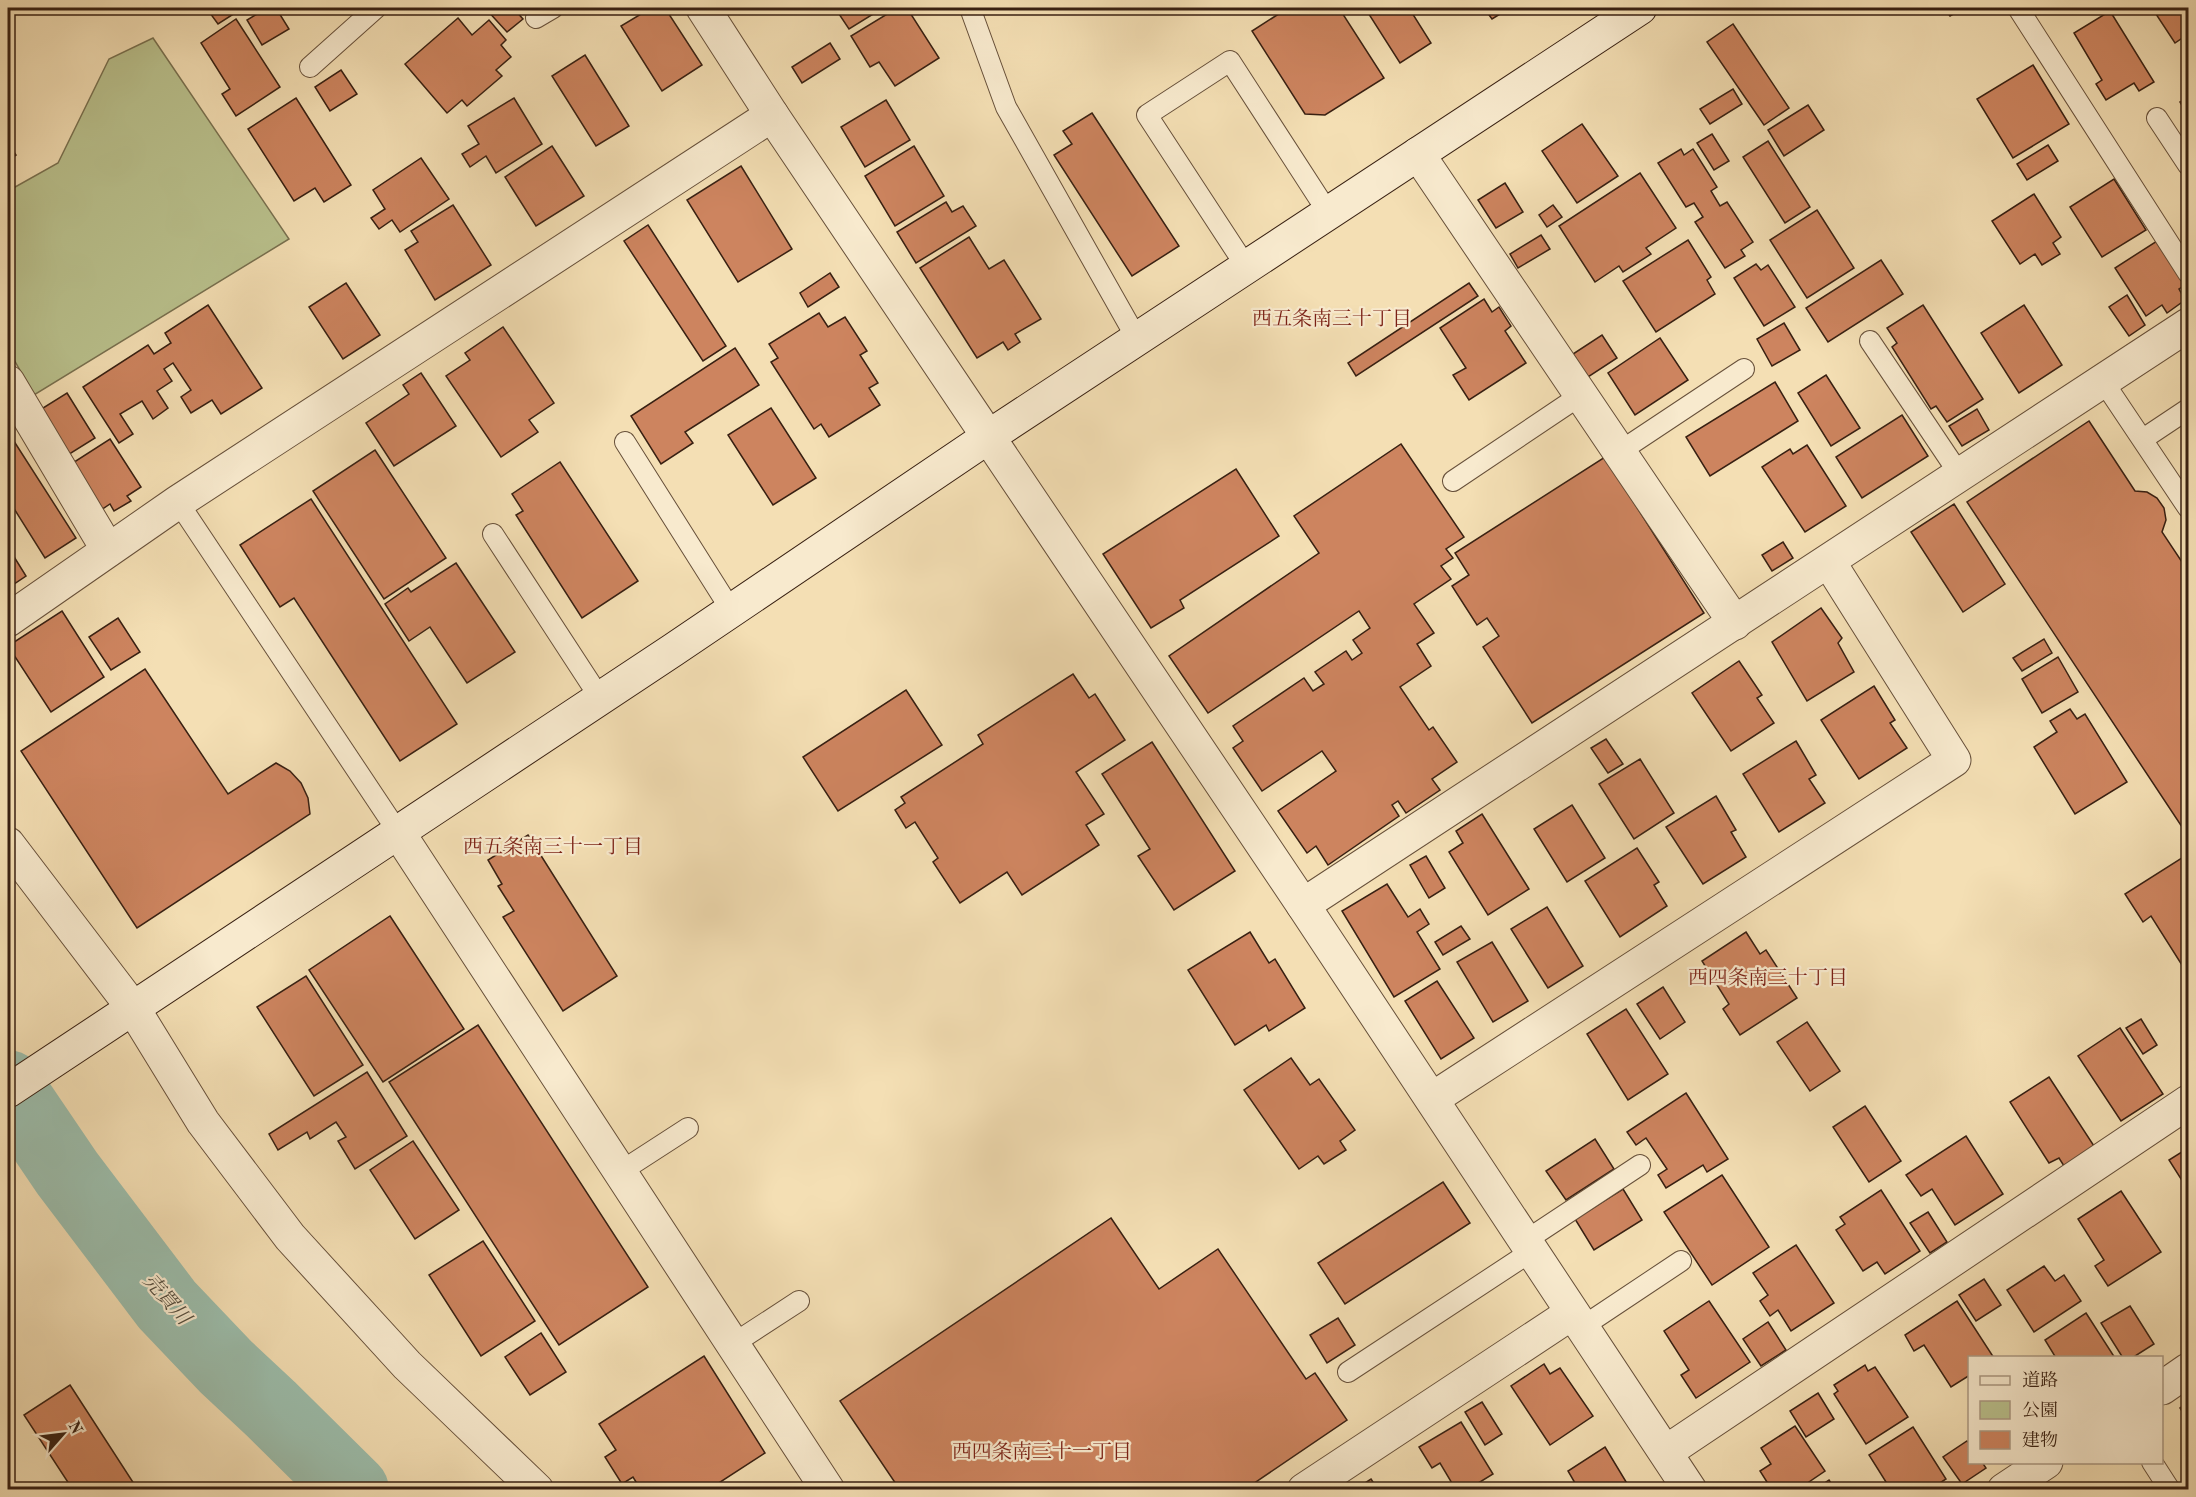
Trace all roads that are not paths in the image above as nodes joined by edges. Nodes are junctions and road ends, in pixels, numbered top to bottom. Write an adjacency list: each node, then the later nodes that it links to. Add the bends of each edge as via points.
1 (376, 8): 8 (lane)
2 (553, 8): 7 (lane)
3 (703, 8): 9 (street)
4 (969, 8): 17 (lane, via 1006,107)
5 (1640, 8): 11 (street)
6 (2018, 8): 15 (lane)
7 (536, 18)
8 (310, 67)
9 (772, 115): 24 (street); 30 (street)
10 (2157, 117): 12 (lane)
11 (1418, 154): 13 (street); 22 (street)
12 (2188, 165)
13 (1329, 213): 14 (street); 14 (lane, via 1230,61 1148,115)
14 (1247, 268): 17 (street)
15 (2188, 273)
16 (2188, 325): 20 (street)
17 (1137, 339): 24 (street)
18 (1870, 341): 28 (lane)
19 (1744, 369): 27 (lane)
20 (2103, 381): 25 (lane); 28 (street)
21 (8, 382): 33 (street)
22 (1581, 395): 27 (street); 29 (lane)
23 (2188, 409): 25 (lane)
24 (988, 437): 35 (street); 41 (street)
25 (2143, 439): 31 (lane)
26 (625, 442): 35 (lane)
27 (1619, 452): 37 (street)
28 (1960, 475): 34 (street)
29 (1454, 481)
30 (178, 502): 33 (street); 39 (lane)
31 (2188, 508)
32 (493, 534): 38 (lane)
33 (108, 550): 36 (street)
34 (1829, 562): 37 (street); 44 (street, via 1954,760)
35 (731, 610): 38 (street)
36 (8, 620)
37 (1735, 623): 41 (street)
38 (600, 698): 39 (street)
39 (398, 832): 42 (street); 48 (street)
40 (8, 844): 42 (street)
41 (1303, 905): 44 (street)
42 (127, 1011): 43 (street); 61 (street, via 203,1122 290,1237 407,1365)
43 (8, 1091)
44 (1432, 1099): 49 (street)
45 (2188, 1102): 57 (street)
46 (688, 1128): 48 (lane)
47 (1640, 1166): 49 (lane)
48 (620, 1172): 53 (street)
49 (1528, 1246): 52 (street); 55 (lane)
50 (1681, 1261): 52 (lane)
51 (799, 1301): 53 (lane)
52 (1577, 1320): 57 (street); 63 (street)
53 (733, 1344): 62 (street)
54 (2188, 1370): 56 (street)
55 (1348, 1371)
56 (2163, 1387)
57 (1666, 1452): 64 (street)
58 (2043, 1464): 65 (street)
59 (2153, 1464): 60 (lane)
60 (2168, 1489)
61 (537, 1490)
62 (828, 1490)
63 (1304, 1490)
64 (1690, 1490)
65 (2004, 1490)

